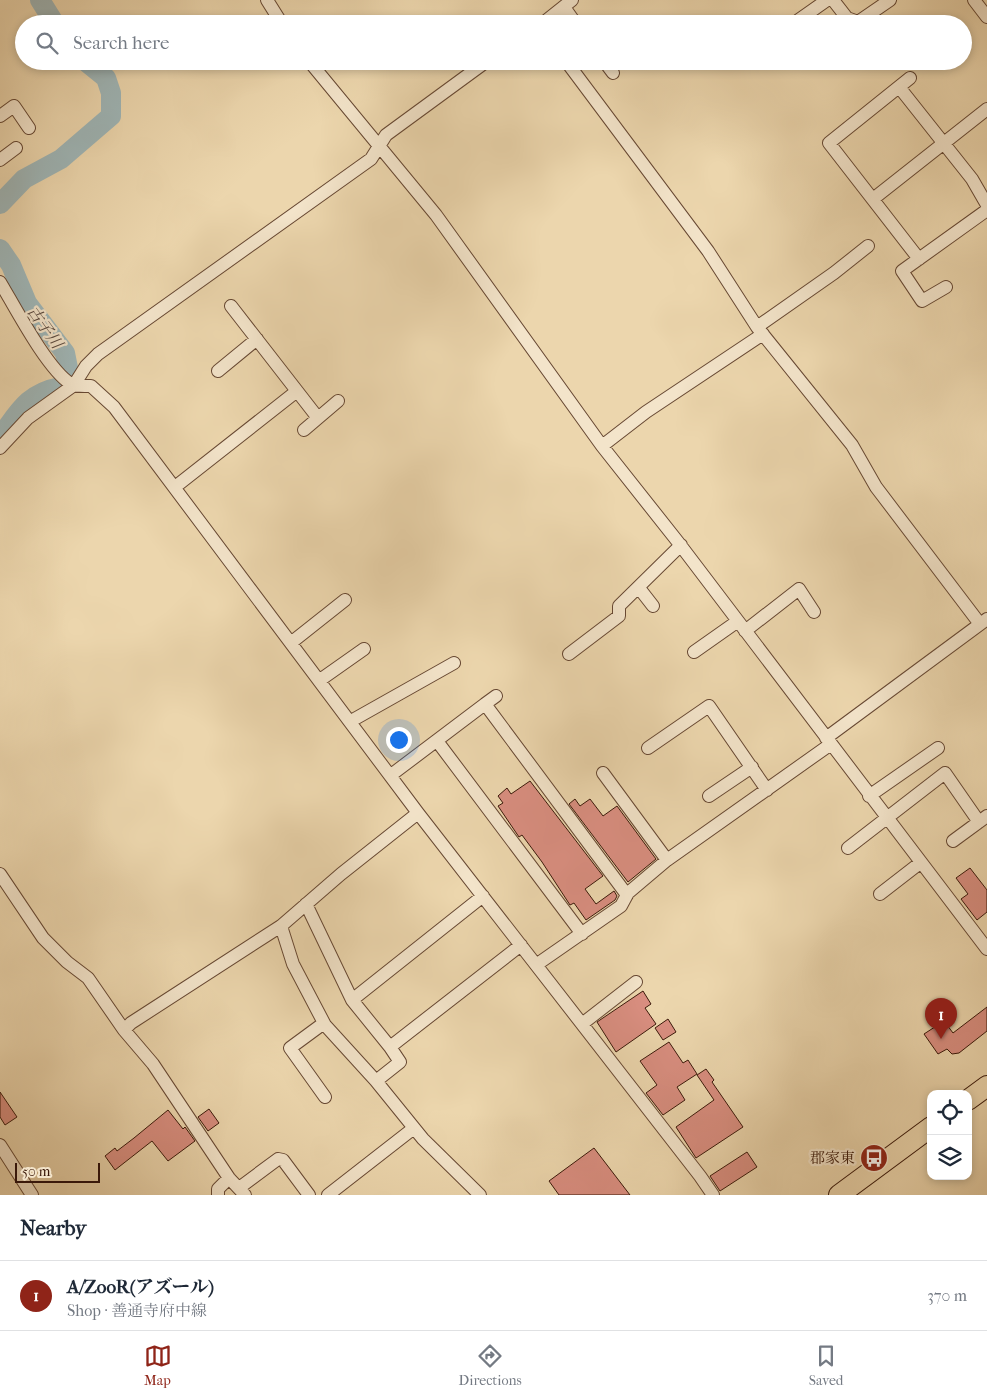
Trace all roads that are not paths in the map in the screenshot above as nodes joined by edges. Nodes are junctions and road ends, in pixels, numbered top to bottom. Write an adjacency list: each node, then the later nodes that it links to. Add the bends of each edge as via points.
1 (267, 0): 6 (street)
2 (827, 0): 8 (street)
3 (833, 0): 9 (street)
4 (890, 0): 10 (street)
5 (568, 4): 7 (street)
6 (276, 15)
7 (554, 15)
8 (806, 15)
9 (845, 15)
10 (868, 15)
11 (316, 70): 23 (street)
12 (475, 70): 23 (street, via 393,129)
13 (573, 70): 33 (street, via 708,251)
14 (611, 70): 15 (street)
15 (613, 73)
16 (910, 78): 17 (street)
17 (899, 87): 21 (street); 25 (street, via 829,143)
18 (987, 109): 21 (street)
19 (0, 116): 20 (street, via 14,106)
20 (29, 128)
21 (944, 144): 25 (street); 26 (street, via 972,179)
22 (16, 148): 24 (street)
23 (379, 148): 36 (street, via 371,159 98,354); 41 (street, via 436,215)
24 (0, 160)
25 (873, 199): 29 (street)
26 (987, 205)
27 (987, 210): 29 (street)
28 (868, 246): 33 (street)
29 (919, 259): 31 (street, via 902,271 922,300)
30 (0, 282): 36 (street, via 28,332)
31 (946, 287)
32 (231, 306): 34 (street)
33 (760, 330): 41 (street); 49 (street, via 852,445 876,487)
34 (257, 340): 35 (street); 37 (street)
35 (218, 370)
36 (72, 384): 42 (street, via 28,418); 43 (street, via 91,386 114,407)
37 (297, 391): 39 (street); 43 (street)
38 (338, 401): 39 (street)
39 (318, 418): 40 (street)
40 (304, 430)
41 (602, 446): 44 (street)
42 (0, 448)
43 (175, 487): 51 (street)
44 (681, 545): 45 (street); 50 (street)
45 (639, 588): 47 (street); 54 (street, via 619,606 619,616)
46 (345, 600): 51 (street)
47 (653, 606)
48 (814, 612): 50 (street, via 799,589)
49 (983, 621): 61 (street)
50 (741, 626): 53 (street); 61 (street)
51 (292, 642): 56 (street)
52 (364, 649): 56 (street)
53 (694, 652)
54 (569, 654)
55 (454, 663): 59 (street)
56 (320, 680): 59 (street)
57 (496, 696): 58 (street)
58 (485, 704): 60 (street); 80 (street)
59 (351, 722): 66 (street)
60 (437, 740): 66 (street); 83 (street)
61 (829, 741): 67 (street); 69 (street)
62 (648, 748): 64 (street, via 709,706)
63 (938, 748): 69 (street)
64 (752, 767): 67 (street); 68 (street)
65 (603, 773): 75 (street)
66 (391, 775): 70 (street)
67 (767, 790): 75 (street)
68 (709, 796)
69 (869, 796): 71 (street)
70 (418, 812): 79 (street); 81 (street)
71 (887, 819): 72 (street, via 945,773); 74 (street); 76 (street)
72 (983, 819): 73 (street)
73 (953, 841)
74 (848, 848)
75 (667, 860): 80 (street)
76 (920, 863): 78 (street); 85 (street)
77 (2, 883): 91 (street, via 43,938 88,978)
78 (880, 894)
79 (483, 896): 84 (street); 88 (street)
80 (627, 896): 83 (street, via 621,906)
81 (306, 904): 82 (street); 88 (street)
82 (281, 926): 89 (street, via 293,964); 91 (street)
83 (582, 934): 86 (street)
84 (521, 945): 86 (street); 92 (street)
85 (987, 949)
86 (536, 965): 90 (street)
87 (636, 982): 90 (street)
88 (352, 1000): 92 (street)
89 (324, 1023): 93 (street); 95 (street, via 290,1048)
90 (582, 1024): 107 (street)
91 (124, 1030): 100 (street, via 153,1064)
92 (390, 1048): 93 (street, via 400,1062)
93 (376, 1081): 97 (street)
94 (987, 1086): 96 (main road)
95 (324, 1097)
96 (972, 1097)
97 (414, 1128): 105 (street); 106 (street)
98 (927, 1130): 108 (main road)
99 (0, 1145): 102 (street)
100 (229, 1178): 101 (street); 103 (street, via 218,1189)
101 (242, 1192): 104 (street, via 278,1159 283,1160)
102 (32, 1195)
103 (218, 1195)
104 (309, 1195)
105 (328, 1195)
106 (480, 1195)
107 (713, 1195)
108 (839, 1195)

